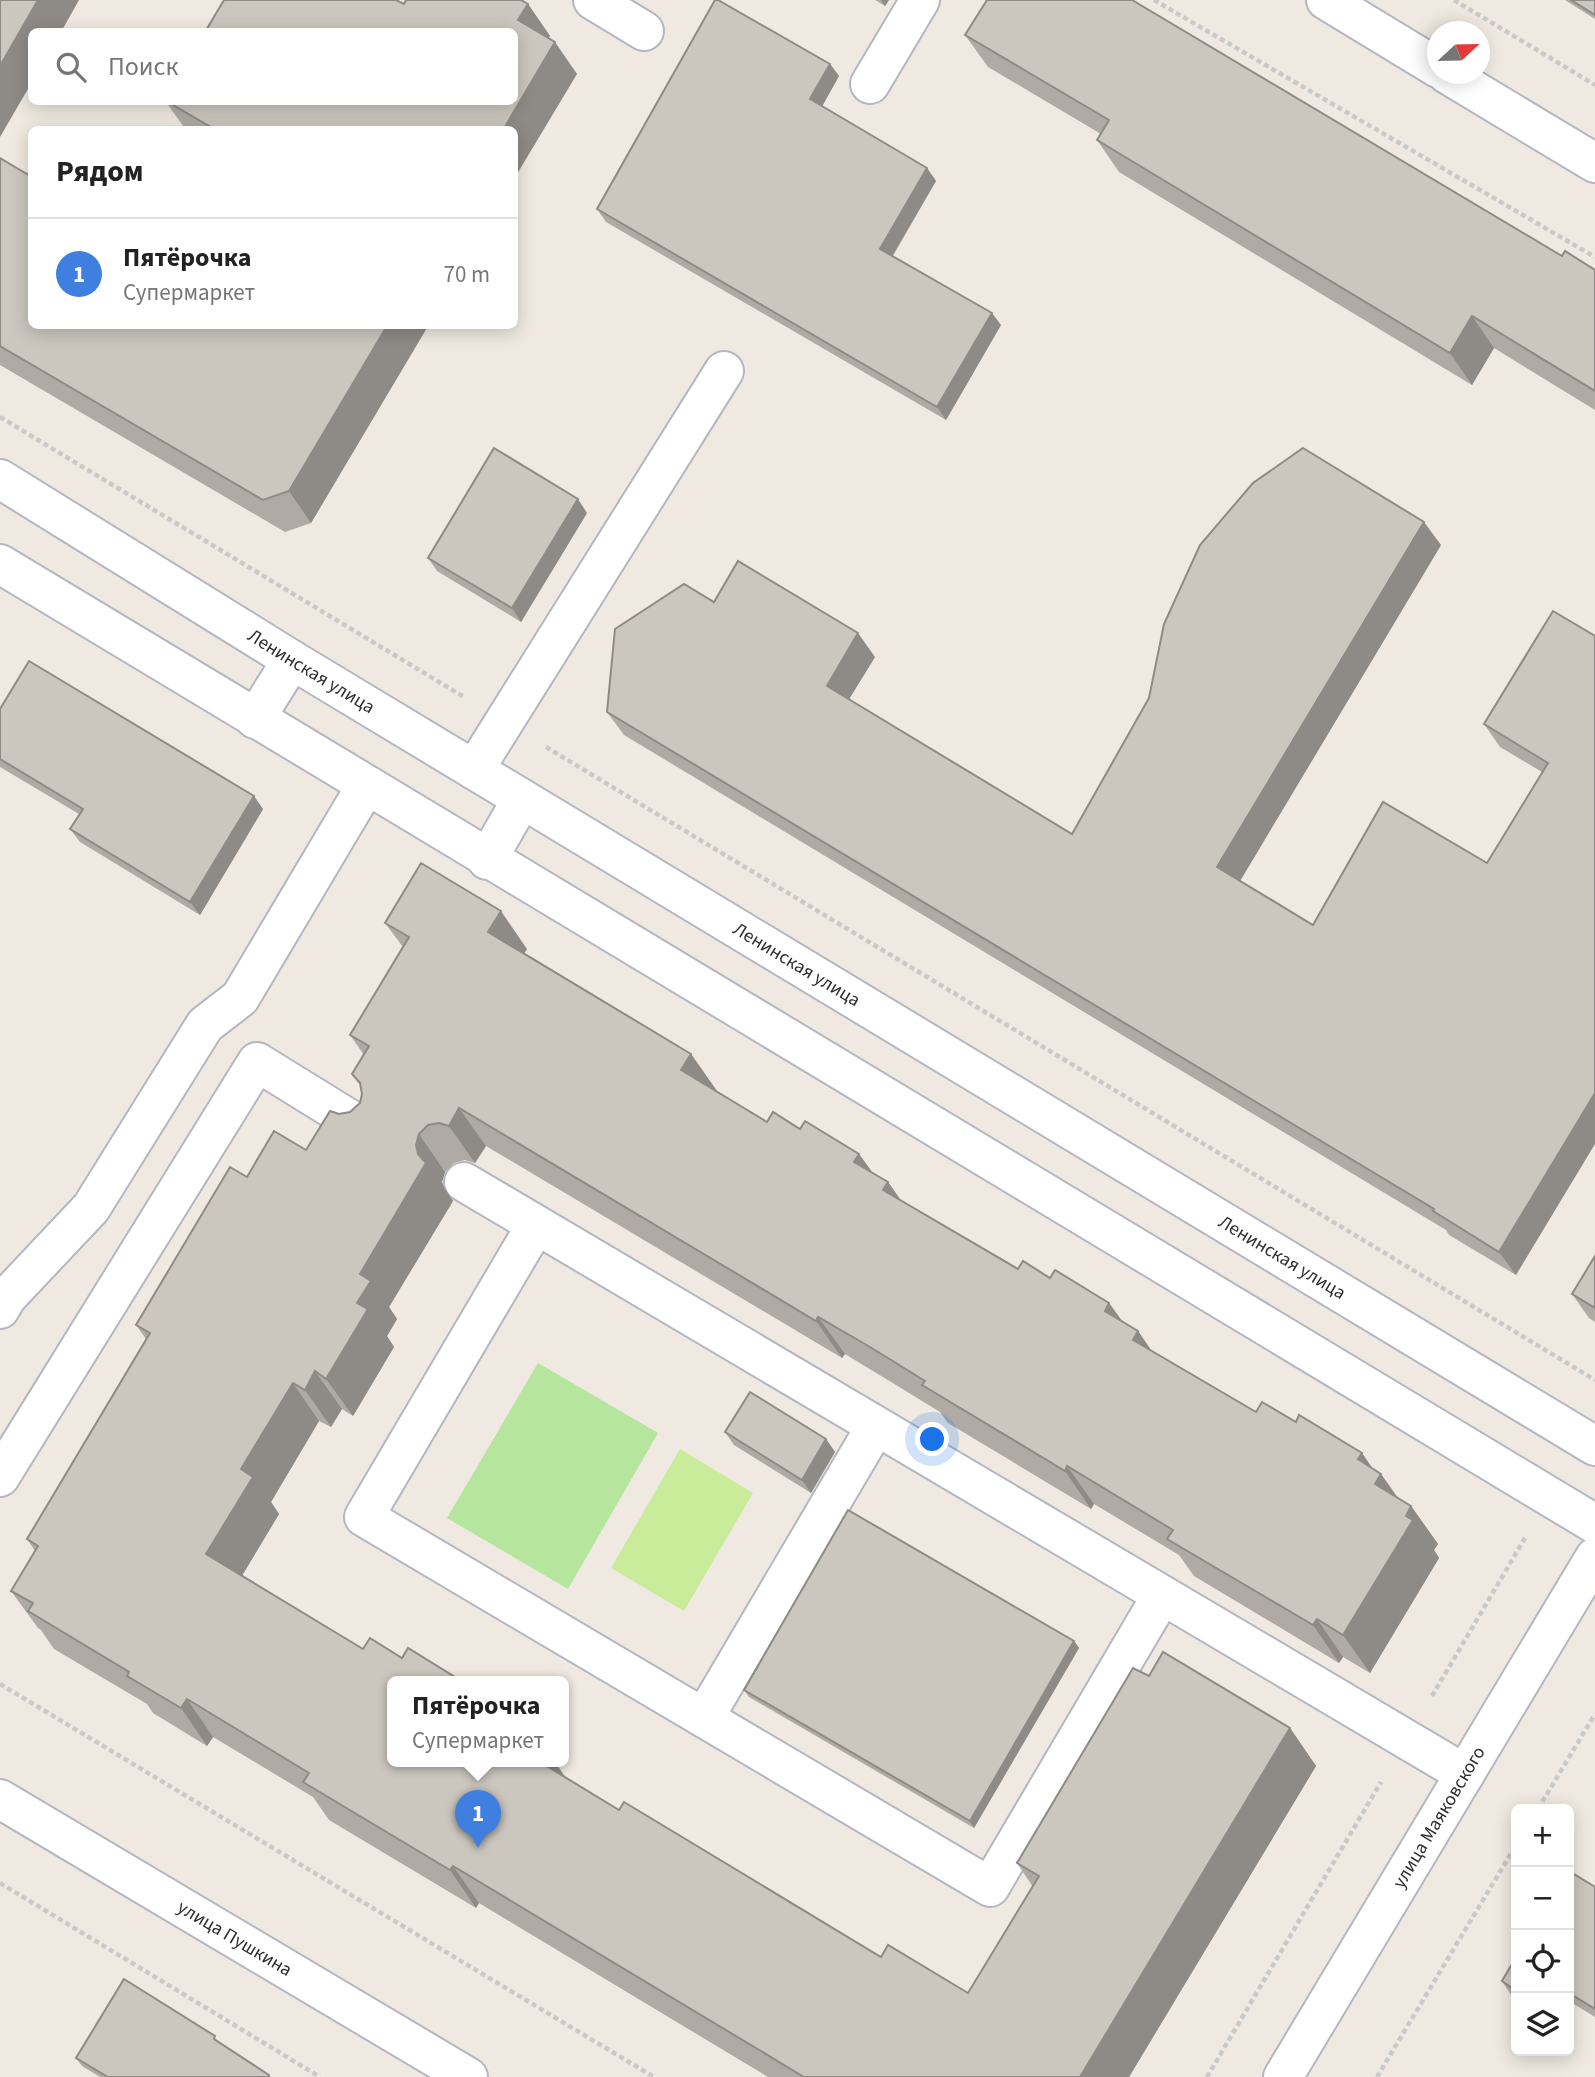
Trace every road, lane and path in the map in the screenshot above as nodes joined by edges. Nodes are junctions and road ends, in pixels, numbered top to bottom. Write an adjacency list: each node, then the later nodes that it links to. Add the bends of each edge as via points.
1 (593, 0): 6 (street)
2 (920, 0): 8 (street)
3 (1154, 0): 12 (path)
4 (1326, 0): 7 (street)
5 (1454, 0): 10 (path)
6 (644, 31)
7 (1427, 62)
8 (870, 84)
9 (1464, 84): 11 (street)
10 (1595, 85)
11 (1595, 163)
12 (1595, 257)
13 (724, 371): 19 (street)
14 (0, 417): 19 (path)
15 (0, 479): 17 (street, Ленинская улица)
16 (0, 564): 18 (street)
17 (292, 660): 18 (street); 20 (street, Ленинская улица)
18 (255, 719): 21 (street)
19 (504, 722): 20 (street); 28 (path)
20 (474, 770): 22 (street, Ленинская улица)
21 (366, 786): 23 (street); 27 (street, via 240,998 205,1025 91,1208)
22 (522, 799): 23 (street); 30 (street, Ленинская улица)
23 (487, 860): 32 (street)
24 (367, 1130): 31 (street, via 257,1062)
25 (464, 1182): 26 (street)
26 (536, 1225): 29 (street); 37 (street, via 364,1517)
27 (0, 1309)
28 (1595, 1380)
29 (876, 1426): 34 (street); 37 (street)
30 (1595, 1447)
31 (0, 1477)
32 (1595, 1524)
33 (1595, 1557): 38 (street, улица Маяковского)
34 (1162, 1595): 37 (street, via 990,1887); 38 (street)
35 (0, 1684): 45 (path)
36 (1595, 1714): 40 (path)
37 (704, 1718)
38 (1465, 1774): 46 (street, улица Маяковского)
39 (0, 1799): 44 (street, улица Пушкина)
40 (1541, 1804)
41 (1511, 1853): 47 (path)
42 (0, 1883): 43 (path)
43 (320, 2077)
44 (468, 2077)
45 (654, 2077)
46 (1283, 2077)
47 (1377, 2077)

